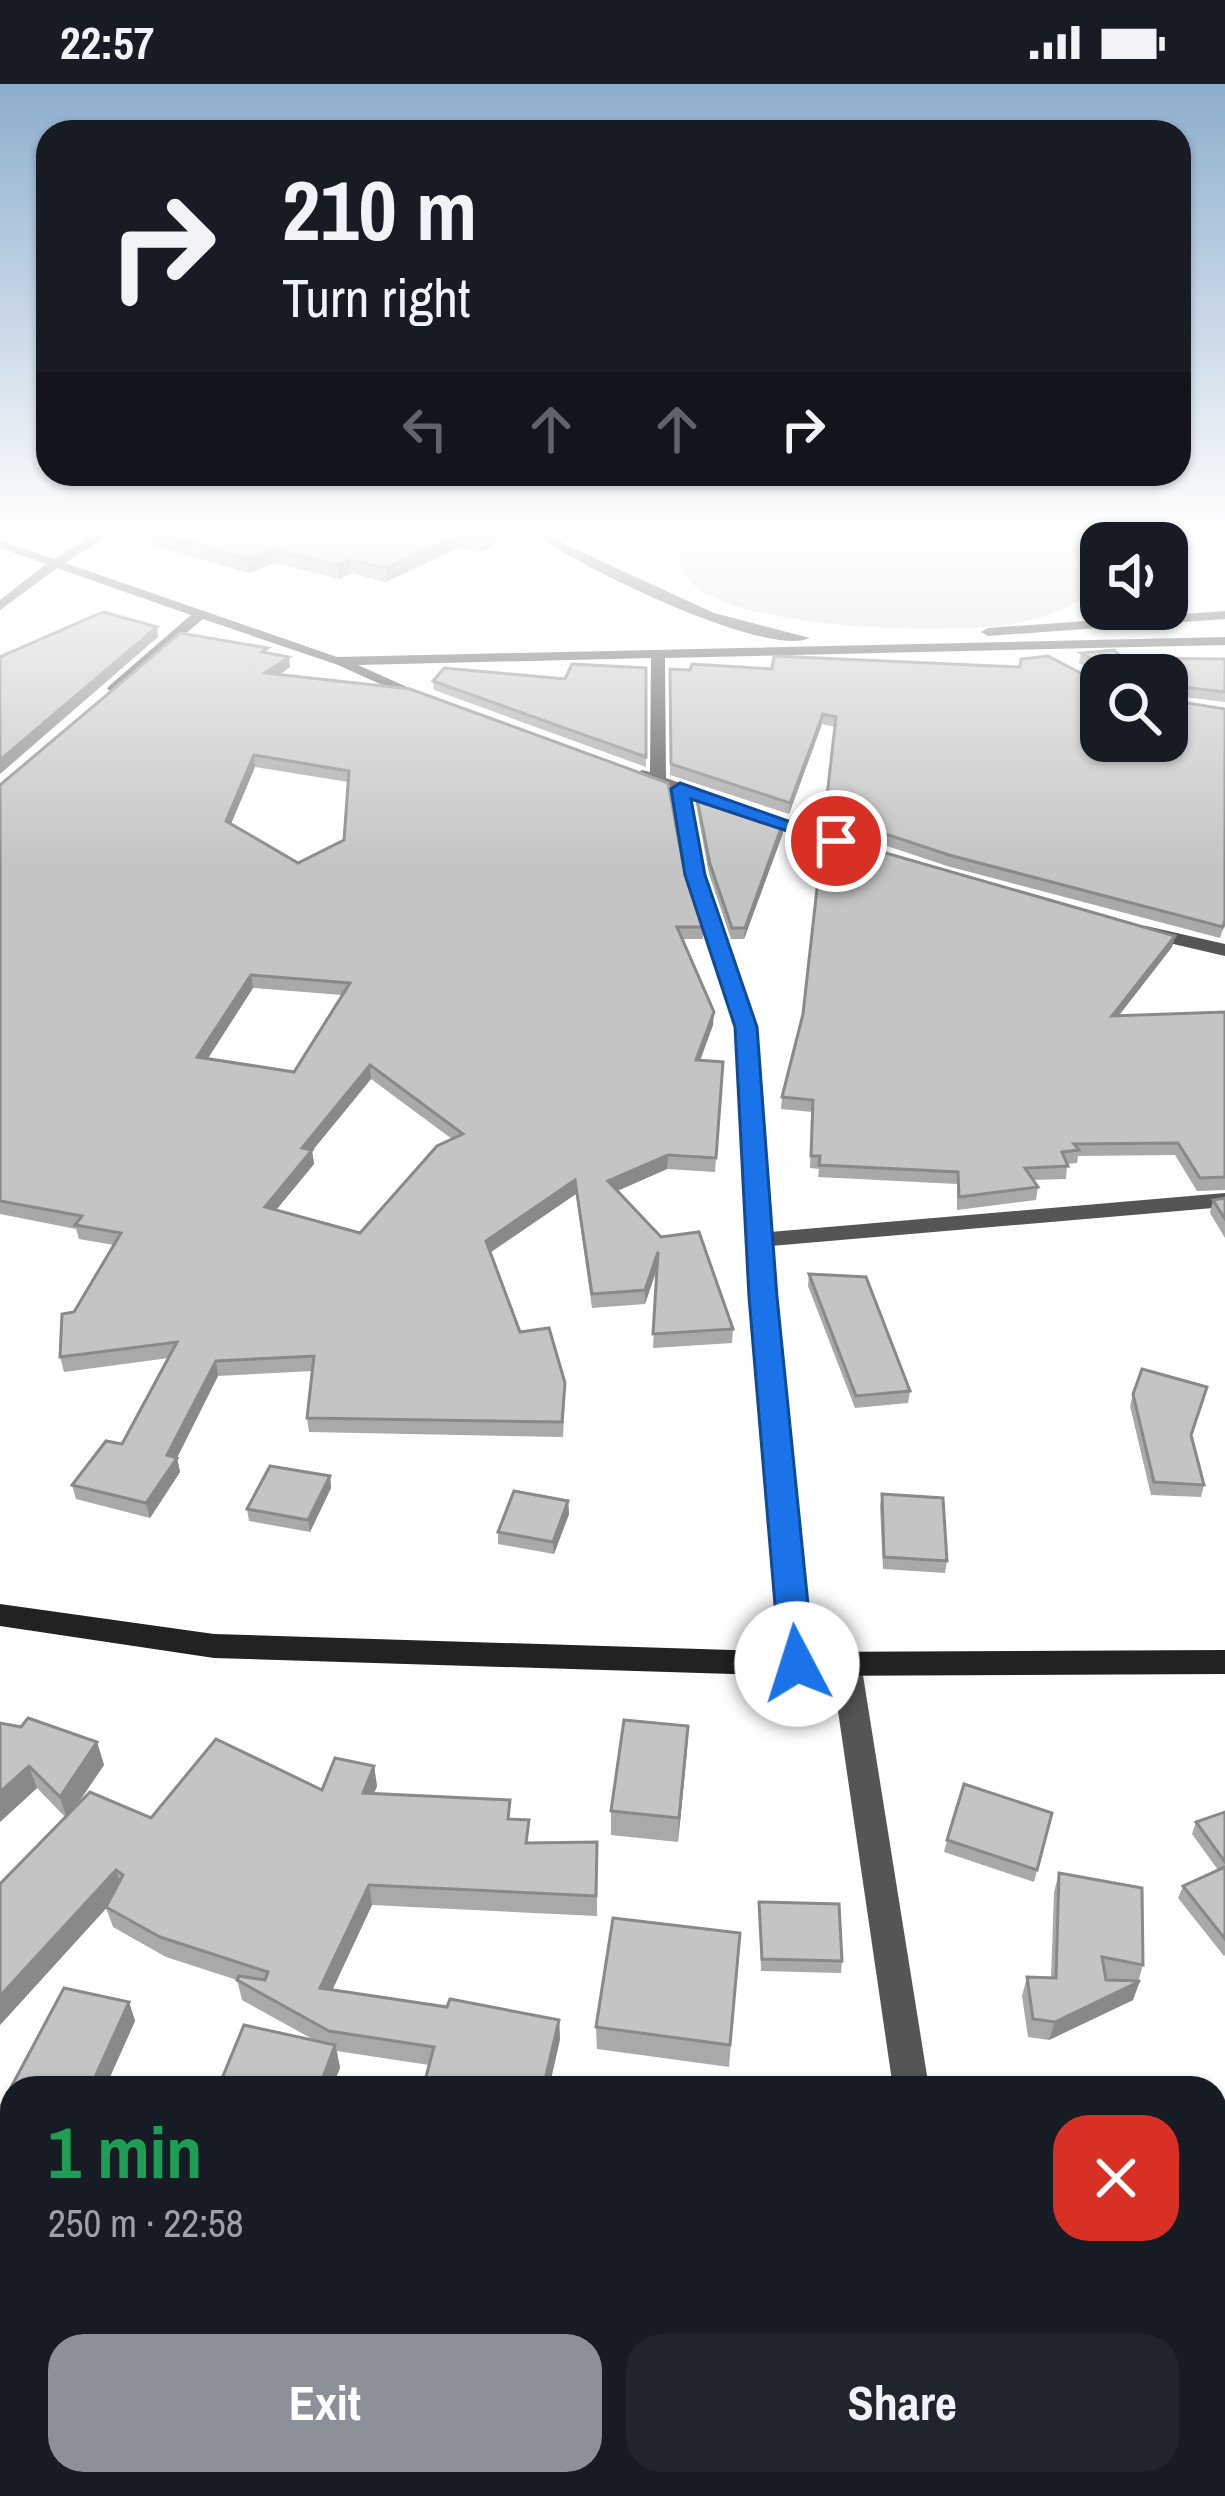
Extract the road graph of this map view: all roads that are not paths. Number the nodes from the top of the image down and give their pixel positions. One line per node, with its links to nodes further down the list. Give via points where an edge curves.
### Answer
1 (167, 643): 9 (street)
2 (279, 643): 8 (street)
3 (1025, 643): 5 (street)
4 (1141, 643): 5 (street)
5 (1029, 646): 6 (street); 7 (street)
6 (658, 656): 8 (street); 12 (street)
7 (1048, 658)
8 (336, 661): 10 (street)
9 (108, 694)
10 (445, 709)
11 (615, 766): 12 (street)
12 (669, 785): 13 (street); 17 (street, via 746,1027)
13 (863, 849)
14 (1122, 926): 15 (street)
15 (1225, 950)
16 (1225, 1200): 17 (street)
17 (761, 1240): 21 (street)
18 (0, 1615): 21 (street, via 214,1646)
19 (1225, 1662): 20 (street)
20 (846, 1663): 21 (street); 22 (street)
21 (797, 1664)
22 (909, 2076)

